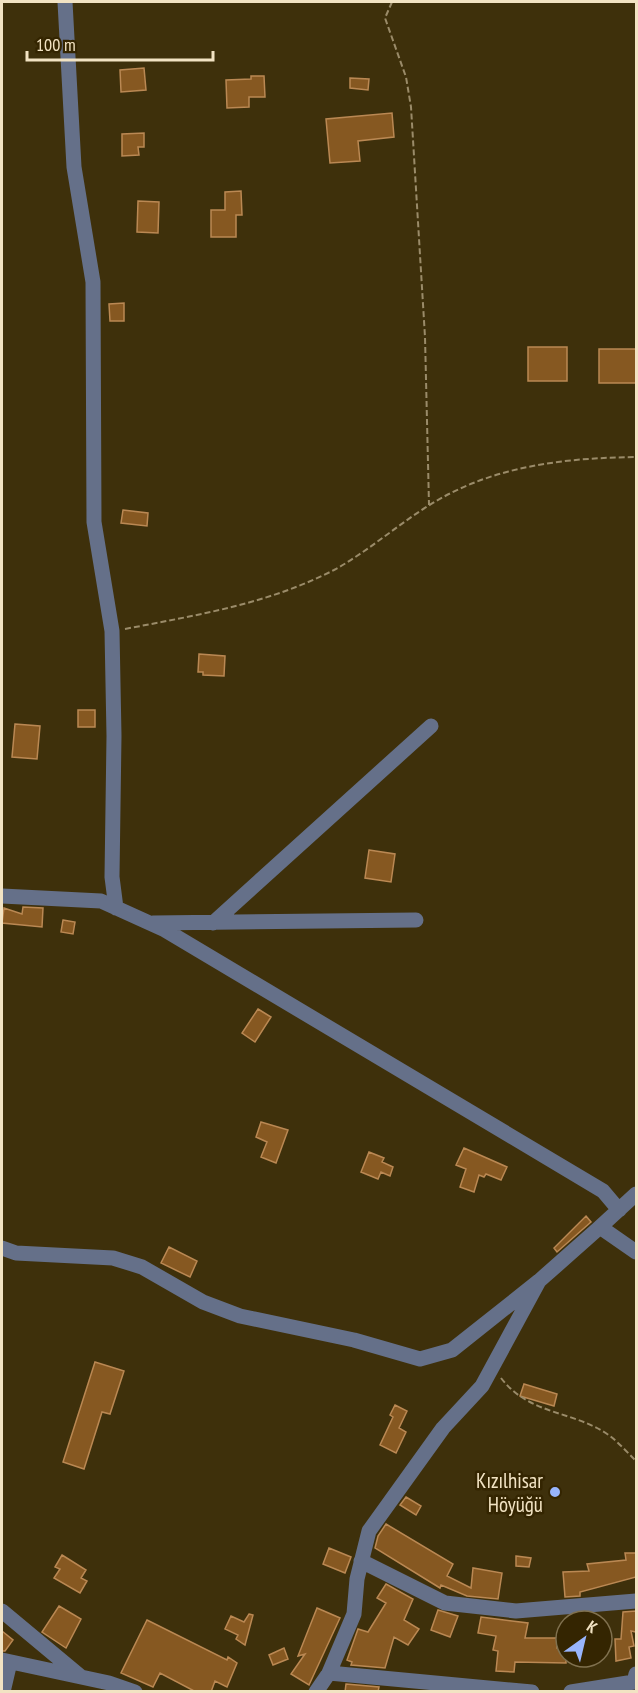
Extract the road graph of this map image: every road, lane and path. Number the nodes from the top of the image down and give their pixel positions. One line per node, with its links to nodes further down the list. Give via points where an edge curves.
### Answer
1 (65, 2): 5 (street, via 74,167 93,282 94,522)
2 (392, 2): 4 (path, via 386,18 406,77 411,106 425,337)
3 (636, 458): 4 (path, via 575,458 514,469 466,485)
4 (429, 505): 5 (path, via 334,569 266,600)
5 (112, 631): 8 (street, via 112,877)
6 (431, 726): 10 (street)
7 (2, 896): 8 (street, via 101,901)
8 (116, 908): 11 (street)
9 (416, 920): 10 (street)
10 (213, 922): 11 (street)
11 (150, 923): 13 (street, via 603,1191)
12 (636, 1194): 13 (street)
13 (619, 1210): 14 (street)
14 (600, 1227): 16 (street); 17 (street)
15 (2, 1248): 17 (street, via 46,1256 112,1258 142,1267 203,1302 240,1316 354,1340 420,1359 452,1350)
16 (636, 1252)
17 (539, 1281): 18 (street)
18 (492, 1367): 19 (path, via 507,1387 531,1405 609,1435); 20 (street, via 482,1386 443,1428 369,1531)
19 (636, 1461)
20 (361, 1561): 21 (street, via 445,1603 516,1611); 24 (street, via 354,1614)
21 (636, 1601)
22 (2, 1611): 26 (street)
23 (6, 1661): 26 (street); 30 (street)
24 (329, 1673): 27 (street); 31 (street)
25 (636, 1674): 28 (street, via 634,1682)
26 (81, 1677): 29 (street)
27 (429, 1688): 32 (street)
28 (588, 1690): 33 (street)
29 (135, 1691)
30 (3, 1692)
31 (316, 1692)
32 (532, 1692)
33 (570, 1692)

